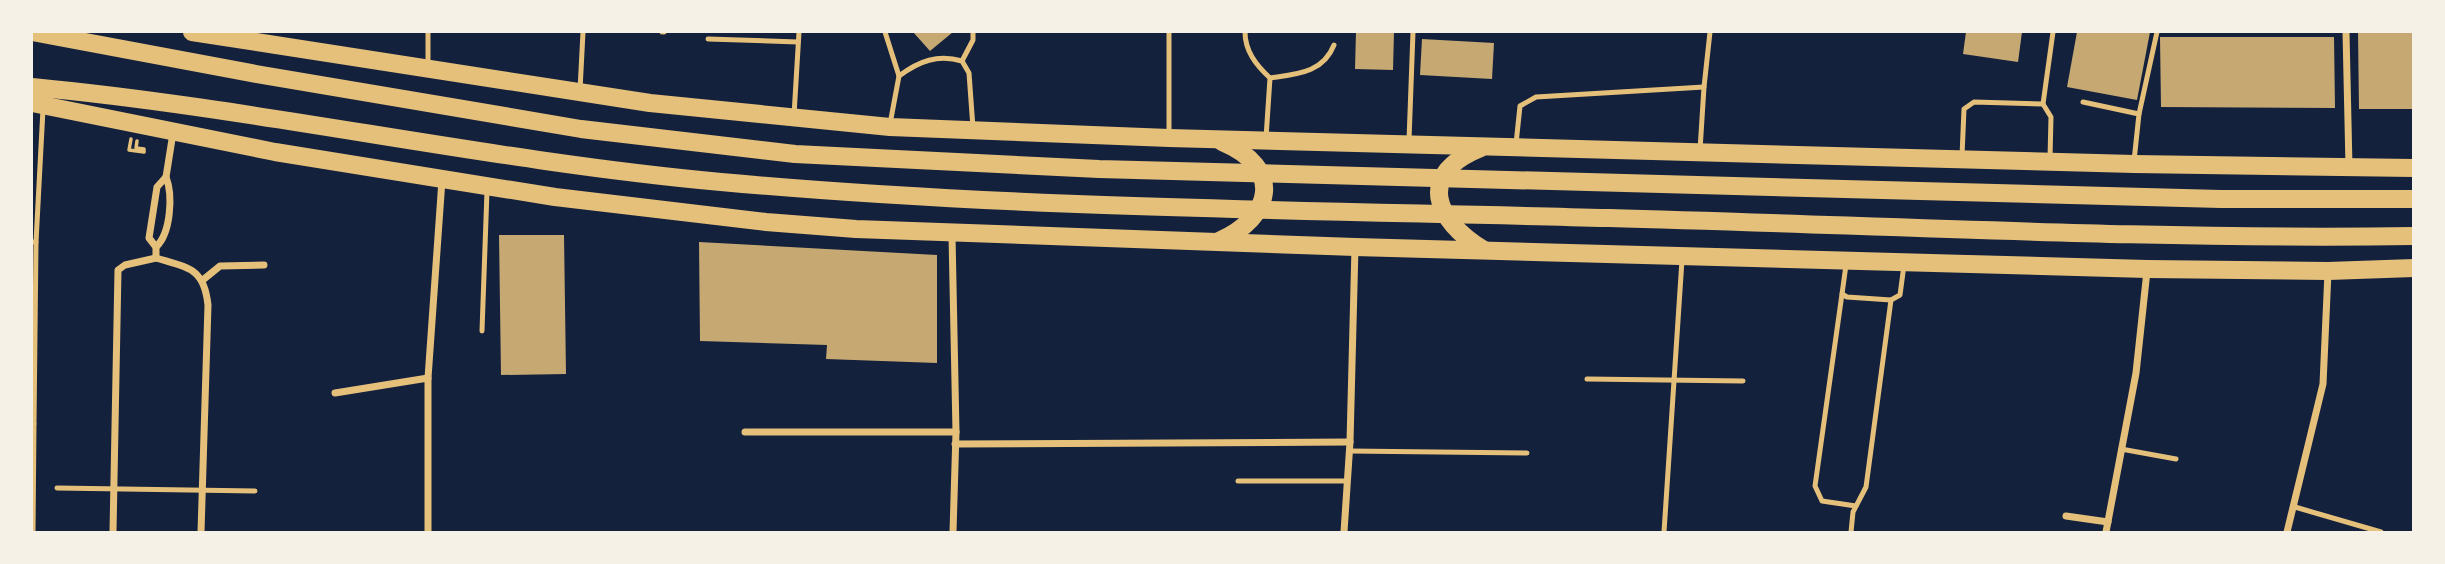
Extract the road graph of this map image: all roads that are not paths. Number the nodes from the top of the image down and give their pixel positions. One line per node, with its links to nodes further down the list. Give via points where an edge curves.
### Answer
1 (32, 32): 49 (main road, via 581,129 795,153 1087,168 2221,199)
2 (192, 32): 15 (main road)
3 (428, 32): 20 (lane)
4 (583, 32): 25 (lane)
5 (799, 32): 17 (lane)
6 (884, 32): 21 (lane)
7 (973, 32): 19 (lane)
8 (1169, 32): 34 (lane)
9 (1245, 32): 22 (lane, via 1251,55)
10 (1413, 32): 37 (lane)
11 (1710, 32): 24 (lane)
12 (2053, 32): 28 (lane)
13 (2157, 32): 29 (lane)
14 (2346, 32): 44 (street)
15 (267, 37): 20 (main road)
16 (708, 39): 17 (lane)
17 (798, 42): 30 (lane)
18 (1334, 45): 22 (lane, via 1329,58 1310,72)
19 (962, 61): 21 (lane, via 945,56 919,62); 32 (lane, via 969,73)
20 (428, 69): 25 (main road)
21 (899, 76): 31 (lane)
22 (1270, 78): 36 (lane)
23 (32, 87): 51 (main road, via 174,102 575,165 791,187 1101,205 2216,235)
24 (1704, 87): 39 (lane, via 1536,97 1520,106); 40 (lane)
25 (580, 93): 30 (main road)
26 (2083, 102): 29 (lane)
27 (37, 104): 33 (main road); 52 (lane)
28 (2043, 104): 41 (lane, via 1973,102 1964,109); 42 (lane, via 2052,117)
29 (2139, 114): 43 (lane)
30 (794, 118): 31 (main road)
31 (890, 127): 32 (main road)
32 (973, 131): 34 (main road)
33 (173, 133): 46 (street); 47 (main road)
34 (1169, 138): 35 (main road)
35 (1215, 140): 36 (main road); 53 (main road, via 1248,159 1262,178 1264,190 1250,223)
36 (1266, 141): 37 (main road)
37 (1409, 145): 38 (main road)
38 (1485, 146): 39 (main road); 56 (main road, via 1450,167 1439,194 1452,227)
39 (1516, 147): 40 (main road)
40 (1700, 152): 41 (main road)
41 (1962, 159): 42 (main road)
42 (2050, 161): 43 (main road)
43 (2134, 164): 44 (main road)
44 (2349, 168): 45 (main road)
45 (2413, 168)
46 (166, 177): 54 (street, via 171,190 163,240); 54 (street, via 158,187 149,238)
47 (443, 179): 48 (main road); 69 (street)
48 (488, 187): 50 (main road, via 766,222); 68 (lane)
49 (2413, 199)
50 (952, 235): 53 (main road); 76 (street)
51 (2413, 236)
52 (34, 242): 74 (lane)
53 (1216, 243): 55 (main road)
54 (156, 247): 58 (street)
55 (1355, 247): 56 (main road); 78 (street)
56 (1484, 250): 57 (main road)
57 (1682, 256): 59 (main road); 70 (lane)
58 (156, 258): 65 (street); 85 (street, via 118,270)
59 (1846, 261): 60 (main road); 66 (lane)
60 (1905, 262): 63 (main road); 67 (lane, via 1900,296)
61 (264, 265): 65 (street, via 220,266)
62 (2413, 268): 64 (main road)
63 (2147, 269): 64 (main road); 79 (street, via 2136,373)
64 (2329, 271): 89 (street, via 2323,384)
65 (204, 279): 87 (street, via 208,305)
66 (1842, 293): 67 (lane); 88 (lane, via 1815,486 1822,502)
67 (1892, 300): 88 (lane, via 1866,487)
68 (482, 331)
69 (428, 378): 73 (street); 95 (street)
70 (1674, 378): 71 (lane); 72 (lane); 98 (lane)
71 (1587, 379)
72 (1743, 381)
73 (335, 393)
74 (33, 424): 92 (lane)
75 (745, 432): 76 (street)
76 (956, 432): 77 (street)
77 (955, 444): 78 (street); 96 (street)
78 (1349, 447): 80 (lane); 83 (street)
79 (2121, 449): 81 (lane); 91 (street)
80 (1527, 453)
81 (2176, 459)
82 (1238, 481): 83 (lane)
83 (1347, 481): 97 (street)
84 (57, 488): 85 (lane)
85 (114, 491): 87 (lane); 93 (street)
86 (255, 491): 87 (lane)
87 (202, 492): 94 (street)
88 (1856, 506): 99 (lane)
89 (2295, 507): 101 (street); 102 (lane)
90 (2066, 516): 91 (street)
91 (2108, 522): 100 (street)
92 (33, 533)
93 (113, 533)
94 (201, 533)
95 (428, 533)
96 (953, 533)
97 (1343, 533)
98 (1664, 533)
99 (1851, 533)
100 (2105, 533)
101 (2287, 533)
102 (2381, 533)

